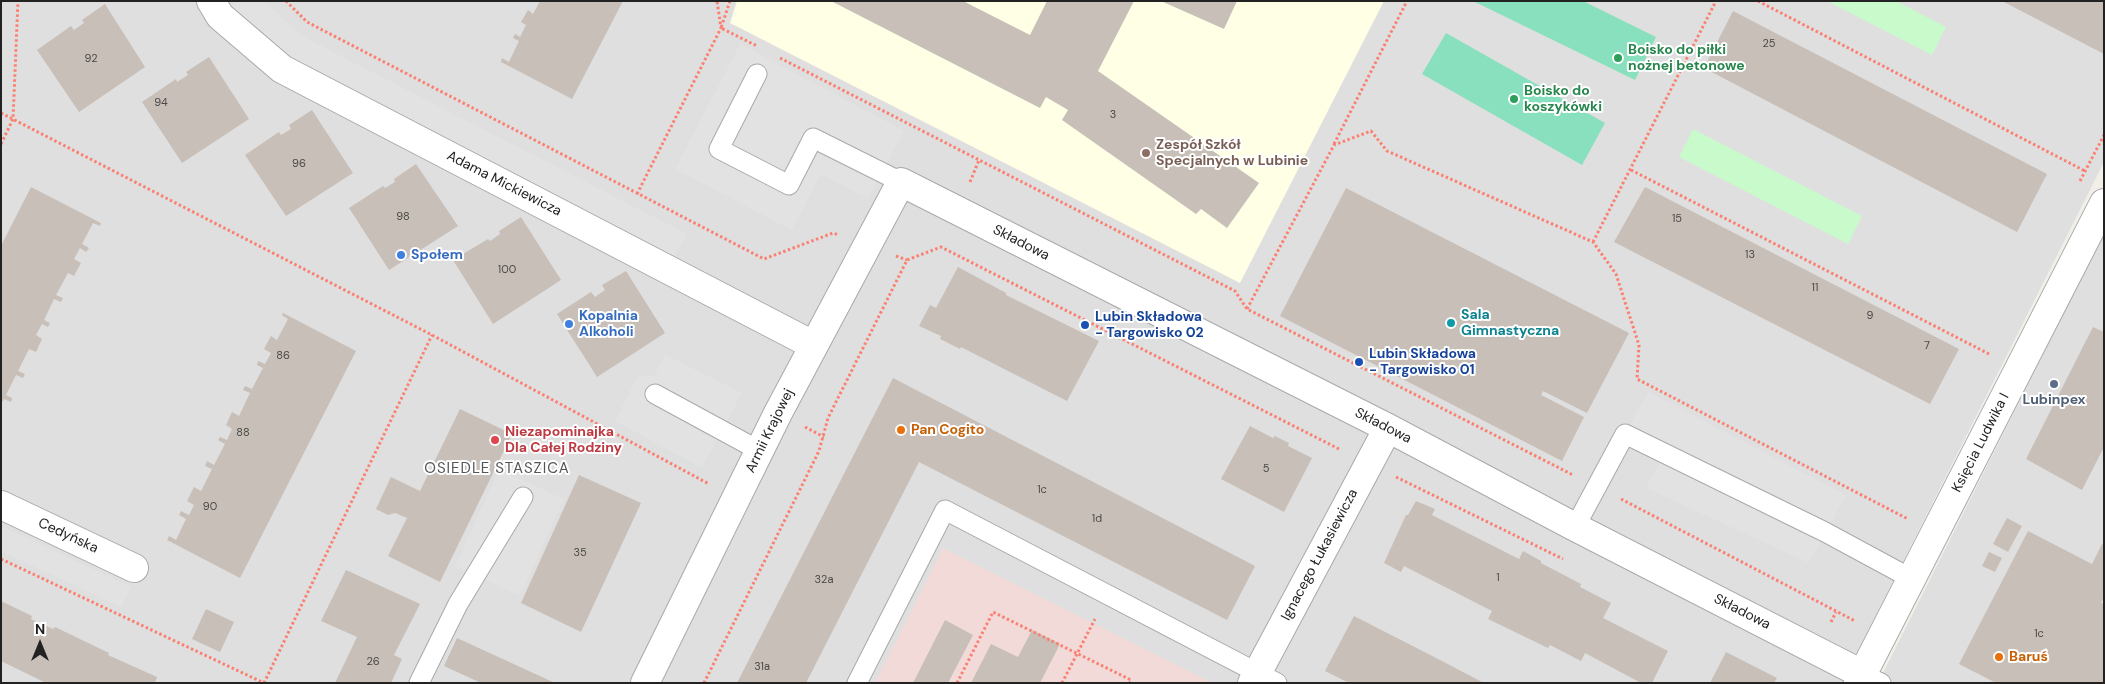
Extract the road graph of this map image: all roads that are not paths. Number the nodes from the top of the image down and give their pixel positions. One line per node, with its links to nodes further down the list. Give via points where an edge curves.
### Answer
1 (210, 1): 5 (street, Adama Mickiewicza, via 220,16 282,69)
2 (757, 74): 3 (lane, via 719,149 789,185 813,138)
3 (901, 182): 5 (street, Armii Krajowej); 7 (street, Składowa)
4 (2104, 203): 13 (street, Księcia Ludwika I)
5 (813, 345): 8 (street, Armii Krajowej)
6 (655, 394): 8 (lane)
7 (1388, 428): 11 (street, Składowa); 14 (street, Ignacego Łukasiewicza)
8 (760, 451): 17 (street, Armii Krajowej)
9 (522, 497): 16 (lane, via 458,604)
10 (1, 505): 12 (street, Cedyńska)
11 (1575, 527): 13 (lane, via 1625,434 1825,532); 15 (street, Składowa)
12 (134, 568)
13 (1912, 579): 15 (street, Księcia Ludwika I, via 1882,635)
14 (1262, 679): 18 (lane, via 945,510)
15 (1867, 680)
16 (419, 683)
17 (645, 683)
18 (857, 683)

